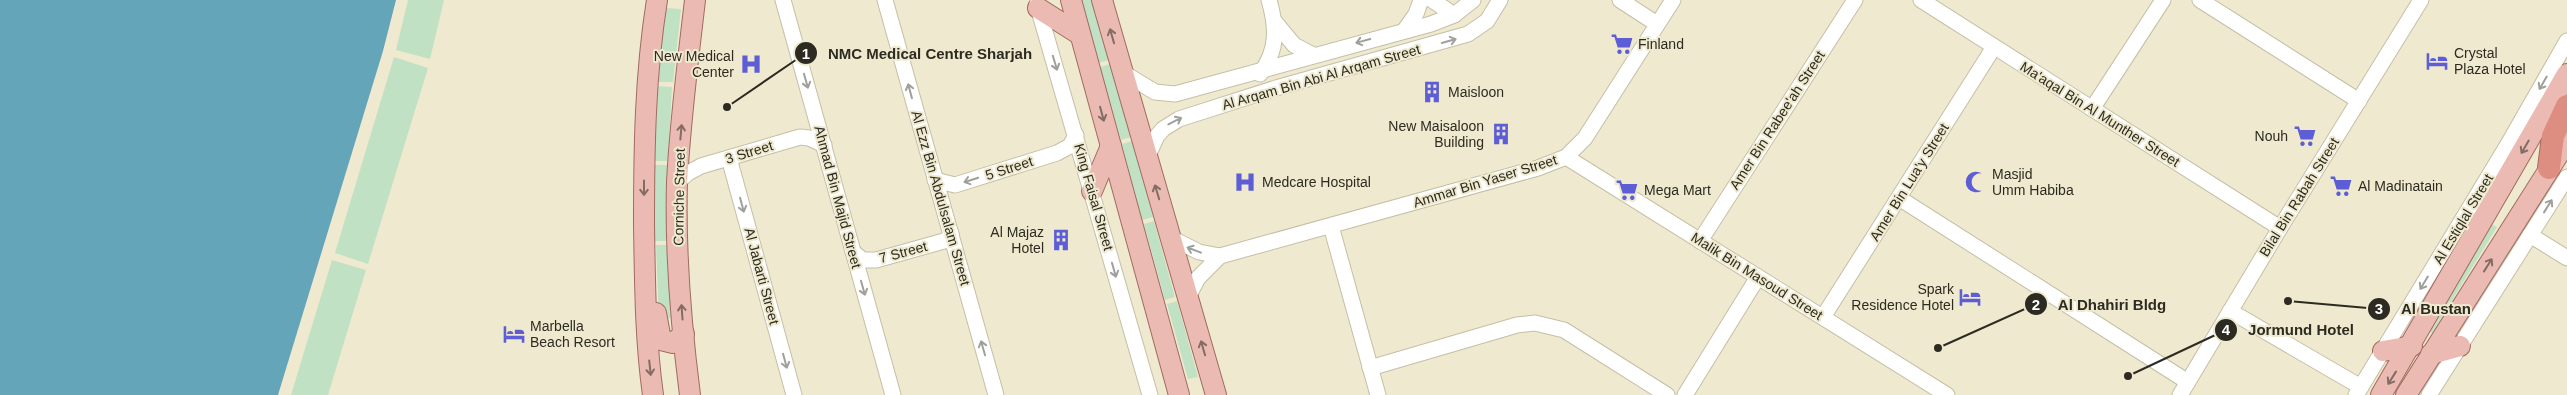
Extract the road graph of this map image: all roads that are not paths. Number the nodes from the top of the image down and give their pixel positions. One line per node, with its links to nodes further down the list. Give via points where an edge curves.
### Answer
1 (656, 0): 58 (main road, one-way to 58, via 645,119)
2 (695, 0): 46 (main road, Corniche Street, one-way to 2)
3 (783, 0): 39 (street, Ahmad Bin Majid Street, one-way to 39)
4 (885, 0): 45 (street, Al Ezz Bin Abdulsalam Street, one-way to 4)
5 (1071, 0): 24 (main road)
6 (1102, 0): 30 (main road, one-way to 6)
7 (1269, 0): 21 (street)
8 (1421, 0): 23 (street)
9 (1432, 0): 20 (street)
10 (1473, 0): 20 (street, Al Arqam Bin Abi Al Arqam Street)
11 (1500, 0): 32 (street, Al Arqam Bin Abi Al Arqam Street, one-way to 11, via 1468,34 1487,21)
12 (1620, 0): 22 (street)
13 (1673, 0): 22 (street, Ammar Bin Yaser Street)
14 (1855, 0): 54 (street, Amer Bin Rabee'ah Street)
15 (1920, 0): 27 (street, Ma'aqal Bin Al Munther Street)
16 (2163, 0): 36 (street)
17 (2200, 0): 33 (street)
18 (2421, 0): 33 (street, Bilal Bin Rabah Street)
19 (1037, 4): 24 (main road); 37 (street, King Faisal Street, one-way to 37)
20 (1454, 15): 23 (street, Al Arqam Bin Abi Al Arqam Street)
21 (1275, 22): 28 (street, via 1294,45); 29 (street, via 1273,50)
22 (1658, 24): 41 (street, Ammar Bin Yaser Street, via 1591,130)
23 (1404, 31): 25 (street, Al Arqam Bin Abi Al Arqam Street)
24 (1079, 34): 40 (main road, one-way to 40)
25 (1388, 34): 28 (street, Al Arqam Bin Abi Al Arqam Street, one-way to 28); 32 (street, via 1392,40 1390,46 1331,63)
26 (2567, 41): 66 (street, Al Estiqlal Street, one-way to 66)
27 (1994, 47): 36 (street, Ma'aqal Bin Al Munther Street); 48 (street, Amer Bin Lua'y Street)
28 (1313, 55): 29 (street, Al Arqam Bin Abi Al Arqam Street)
29 (1264, 69): 30 (street, Al Arqam Bin Abi Al Arqam Street, via 1175,94 1155,92); 35 (street, via 1246,84 1194,99 1192,104 1195,108)
30 (1122, 72): 43 (main road)
31 (2567, 74): 64 (main road, Al Estiqlal Street, one-way to 64)
32 (1319, 76): 35 (street, Al Arqam Bin Abi Al Arqam Street)
33 (2359, 101): 50 (street, Bilal Bin Rabah Street)
34 (2567, 106): 44 (highway, via 2553,136)
35 (1206, 109): 43 (street, Al Arqam Bin Abi Al Arqam Street, one-way to 35, via 1163,129)
36 (2092, 109): 50 (street, Ma'aqal Bin Al Munther Street)
37 (1076, 135): 45 (street, 5 Street, one-way to 45, via 1070,146 1048,156 955,185); 47 (street, King Faisal Street)
38 (2567, 141): 44 (main road)
39 (824, 145): 42 (street, 3 Street, via 800,137); 55 (street, Ahmad Bin Majid Street)
40 (1111, 146): 47 (main road); 77 (main road)
41 (1566, 157): 49 (street, Ammar Bin Yaser Street, via 1538,168); 54 (street, Malik Bin Masoud Street)
42 (729, 158): 46 (street, 3 Street, via 695,169); 73 (street, Al Jabarti Street, one-way to 73)
43 (1147, 158): 53 (main road, one-way to 43)
44 (2558, 172): 52 (street, one-way to 44); 67 (main road, one-way to 44)
45 (935, 180): 51 (street, Al Ezz Bin Abdulsalam Street)
46 (677, 182): 63 (main road, Corniche Street, one-way to 46)
47 (1092, 192): 76 (street, King Faisal Street, one-way to 76)
48 (1899, 198): 62 (street, Amer Bin Lua'y Street); 69 (street)
49 (1331, 226): 56 (street, Ammar Bin Yaser Street); 68 (street)
50 (2280, 228): 61 (street, Bilal Bin Rabah Street)
51 (951, 233): 55 (street, 7 Street, via 944,241 876,260 863,260); 75 (street, Al Ezz Bin Abdulsalam Street, one-way to 51)
52 (2530, 235): 57 (street); 65 (street)
53 (1171, 238): 56 (street, Ammar Bin Yaser Street, one-way to 53, via 1199,252); 60 (main road)
54 (1700, 241): 59 (street, Malik Bin Masoud Street)
55 (853, 252): 74 (street, Ahmad Bin Majid Street, one-way to 74)
56 (1220, 256): 60 (street, Ammar Bin Yaser Street, via 1198,278)
57 (2567, 258)
58 (644, 272): 63 (main road, via 653,284 661,340 673,344); 71 (main road, one-way to 71)
59 (1758, 277): 62 (street, Malik Bin Masoud Street); 81 (street)
60 (1188, 297): 78 (main road, one-way to 60)
61 (2230, 310): 69 (street, Bilal Bin Rabah Street); 70 (street)
62 (1823, 317): 82 (street, Malik Bin Masoud Street)
63 (684, 334): 72 (main road, Corniche Street)
64 (2412, 346): 66 (main road); 84 (main road, Al Estiqlal Street, one-way to 84)
65 (2460, 346): 67 (main road); 86 (street)
66 (2383, 351): 70 (street, Al Estiqlal Street)
67 (2431, 354): 85 (main road)
68 (1370, 368): 79 (street); 80 (street, via 1517,325 1535,323 1570,333)
69 (2188, 382): 83 (street, Bilal Bin Rabah Street)
70 (2358, 391)
71 (653, 395)
72 (690, 395)
73 (794, 395)
74 (893, 395)
75 (996, 395)
76 (1150, 395)
77 (1179, 395)
78 (1216, 395)
79 (1378, 395)
80 (1668, 395)
81 (1685, 395)
82 (1947, 395)
83 (2180, 395)
84 (2381, 395)
85 (2406, 395)
86 (2429, 395)

